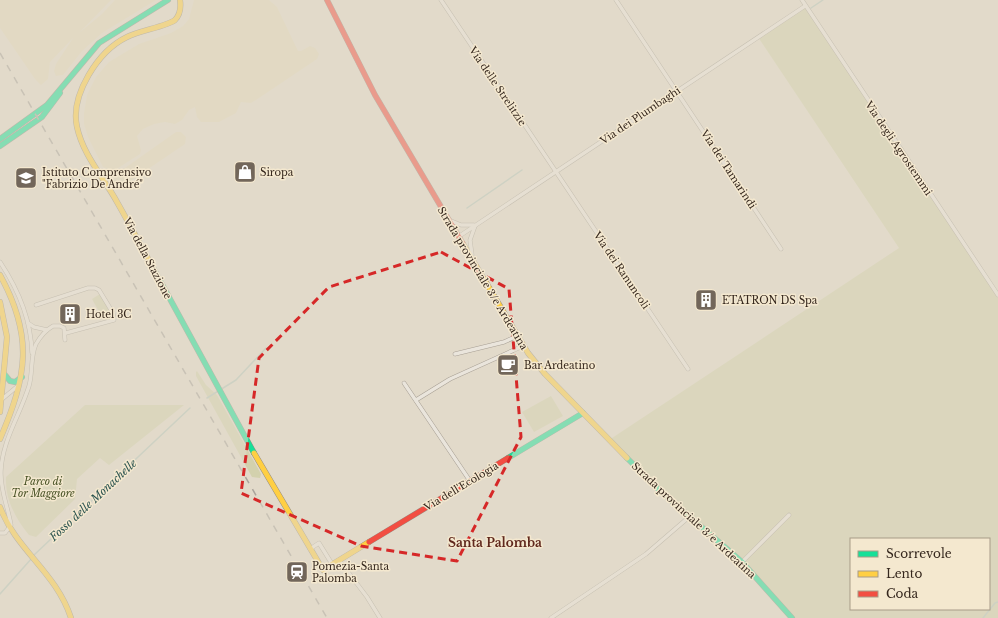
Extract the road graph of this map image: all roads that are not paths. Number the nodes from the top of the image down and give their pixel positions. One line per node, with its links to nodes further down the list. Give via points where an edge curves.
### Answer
1 (168, 0): 8 (street, via 97,45)
2 (180, 0): 51 (street, Via della Stazione, via 180,12 173,21 128,36 103,57 90,73 79,94 76,123 87,153 119,205 219,390)
3 (327, 0): 13 (street, Strada provinciale 3/e Ardeatina, via 375,95)
4 (441, 0): 12 (street, Via delle Strelitzie)
5 (616, 0): 9 (street, Via dei Tamarindi)
6 (802, 0): 7 (street, Via degli Agrostemmi)
7 (805, 6): 9 (street, Via dei Plumbaghi); 22 (street, Via degli Agrostemmi)
8 (64, 85): 10 (street, via 43,109); 11 (street, via 48,114)
9 (677, 90): 12 (street, Via dei Plumbaghi); 16 (street, Via dei Tamarindi)
10 (0, 139)
11 (0, 146)
12 (556, 172): 14 (street, Via dei Plumbaghi); 35 (street, Via dei Ranuncoli)
13 (448, 219): 14 (street, via 461,225); 15 (street, Strada provinciale 3/e Ardeatina)
14 (475, 226): 15 (street, Via dei Plumbaghi); 18 (street, via 470,240)
15 (458, 237): 18 (street, Strada provinciale 3/e Ardeatina)
16 (781, 249)
17 (0, 262): 20 (street)
18 (473, 262): 28 (street, Strada provinciale 3/e Ardeatina)
19 (0, 275): 21 (street)
20 (14, 285): 21 (street); 25 (street)
21 (8, 288): 31 (street, via 20,321)
22 (998, 295)
23 (0, 302): 36 (street, via 7,333)
24 (36, 305): 27 (street, via 88,288 99,290 113,313 114,320)
25 (27, 322): 26 (street, via 34,327); 30 (street)
26 (47, 330): 27 (street, via 59,325); 34 (street, via 36,345)
27 (66, 333): 29 (street)
28 (517, 336): 32 (street, Strada provinciale 3/e Ardeatina); 33 (street, via 504,342)
29 (65, 340)
30 (31, 343): 31 (street); 34 (street)
31 (23, 344): 37 (street)
32 (523, 346): 41 (street, via 454,377); 43 (street, Strada provinciale 3/e Ardeatina, via 545,374)
33 (455, 354)
34 (32, 356): 49 (street, via 29,387 6,442 2,465 2,487)
35 (688, 369)
36 (5, 375): 37 (street, via 12,382); 39 (street)
37 (22, 380): 40 (street); 44 (street)
38 (404, 383): 41 (street)
39 (2, 386): 40 (street)
40 (1, 400): 42 (street)
41 (416, 400): 45 (street)
42 (0, 412)
43 (583, 413): 45 (street, Via dell'Ecologia); 48 (street, Strada provinciale 3/e Ardeatina)
44 (0, 439)
45 (470, 481): 52 (street, Via dell'Ecologia)
46 (0, 507): 49 (street)
47 (789, 515): 53 (street)
48 (689, 517): 53 (street, Strada provinciale 3/e Ardeatina); 57 (street, via 646,554)
49 (9, 529): 50 (street, via 5,533); 55 (street, via 39,563 63,598)
50 (0, 533)
51 (310, 549): 54 (street, Via della Stazione, via 323,570); 54 (street, via 319,543)
52 (339, 560): 54 (street); 56 (street)
53 (742, 562): 58 (street, Strada provinciale 3/e Ardeatina)
54 (332, 564)
55 (70, 618)
56 (380, 618)
57 (551, 618)
58 (792, 618)

